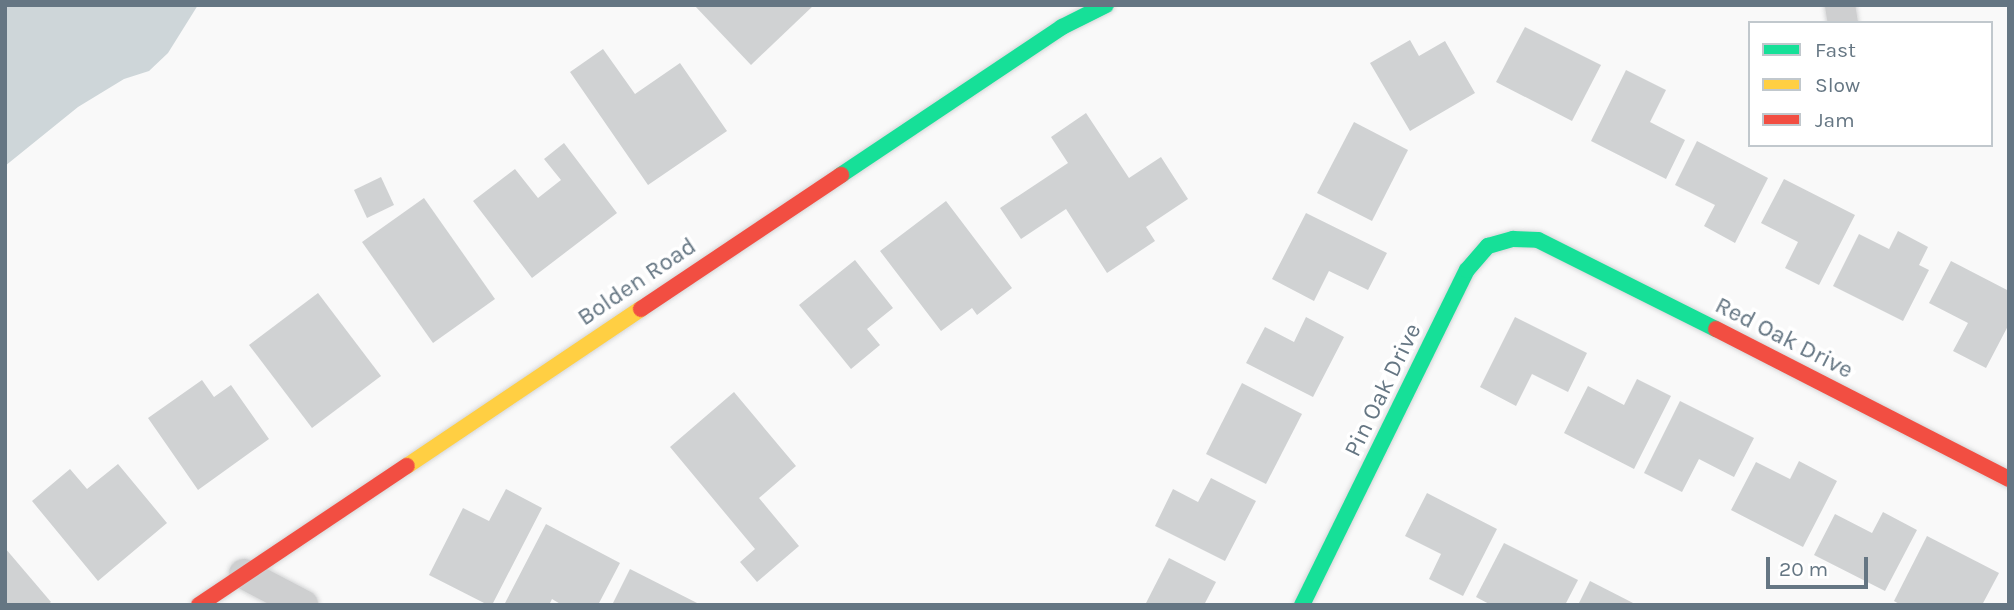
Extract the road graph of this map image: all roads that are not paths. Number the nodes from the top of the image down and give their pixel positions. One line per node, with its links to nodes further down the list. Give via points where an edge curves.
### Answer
1 (1106, 5): 2 (street, Bolden Road)
2 (1076, 12): 5 (street, Bolden Road)
3 (1538, 240): 4 (street, Red Oak Drive); 8 (street, Pin Oak Drive, via 1513,239 1488,246 1472,263)
4 (2009, 479)
5 (244, 574): 6 (street, Bolden Road); 7 (street)
6 (199, 605)
7 (303, 605)
8 (1302, 605)

